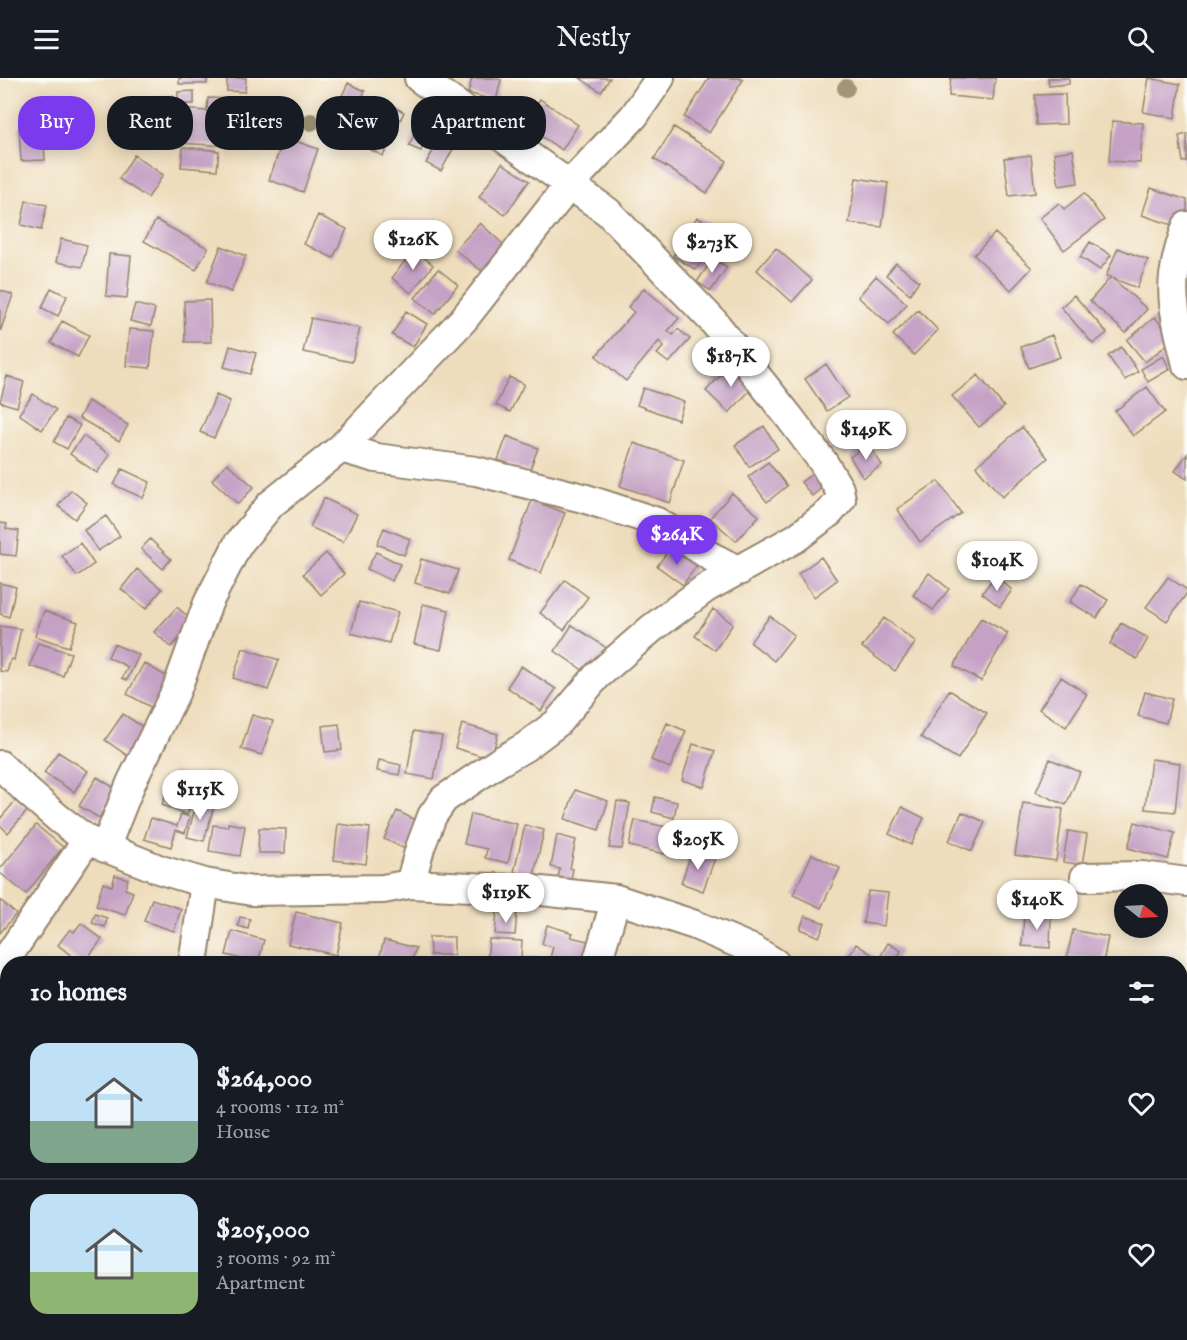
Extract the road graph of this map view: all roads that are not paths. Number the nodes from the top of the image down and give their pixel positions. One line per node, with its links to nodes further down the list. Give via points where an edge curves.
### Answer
1 (419, 78): 3 (street)
2 (660, 78): 3 (street, via 634,116)
3 (570, 184): 6 (street, via 463,320); 7 (street, via 608,212 712,321 790,418 839,489 841,499 830,512 796,538)
4 (1187, 226): 5 (street, via 1173,278 1174,305)
5 (1187, 365)
6 (341, 448): 7 (street, via 376,458 476,471 583,498 657,522); 9 (street, via 271,504 238,544 208,603 176,691)
7 (739, 571): 13 (street, via 706,588 651,629 597,676 557,723 444,800 432,816)
8 (0, 765): 9 (street, via 43,805)
9 (96, 844): 12 (street); 15 (street)
10 (1086, 877): 11 (street, via 1142,876)
11 (1187, 882)
12 (205, 883): 13 (street, via 252,891 383,889); 16 (street)
13 (410, 884): 14 (street)
14 (616, 899): 17 (street); 18 (street, via 695,925)
15 (8, 956)
16 (194, 956)
17 (599, 956)
18 (763, 956)

